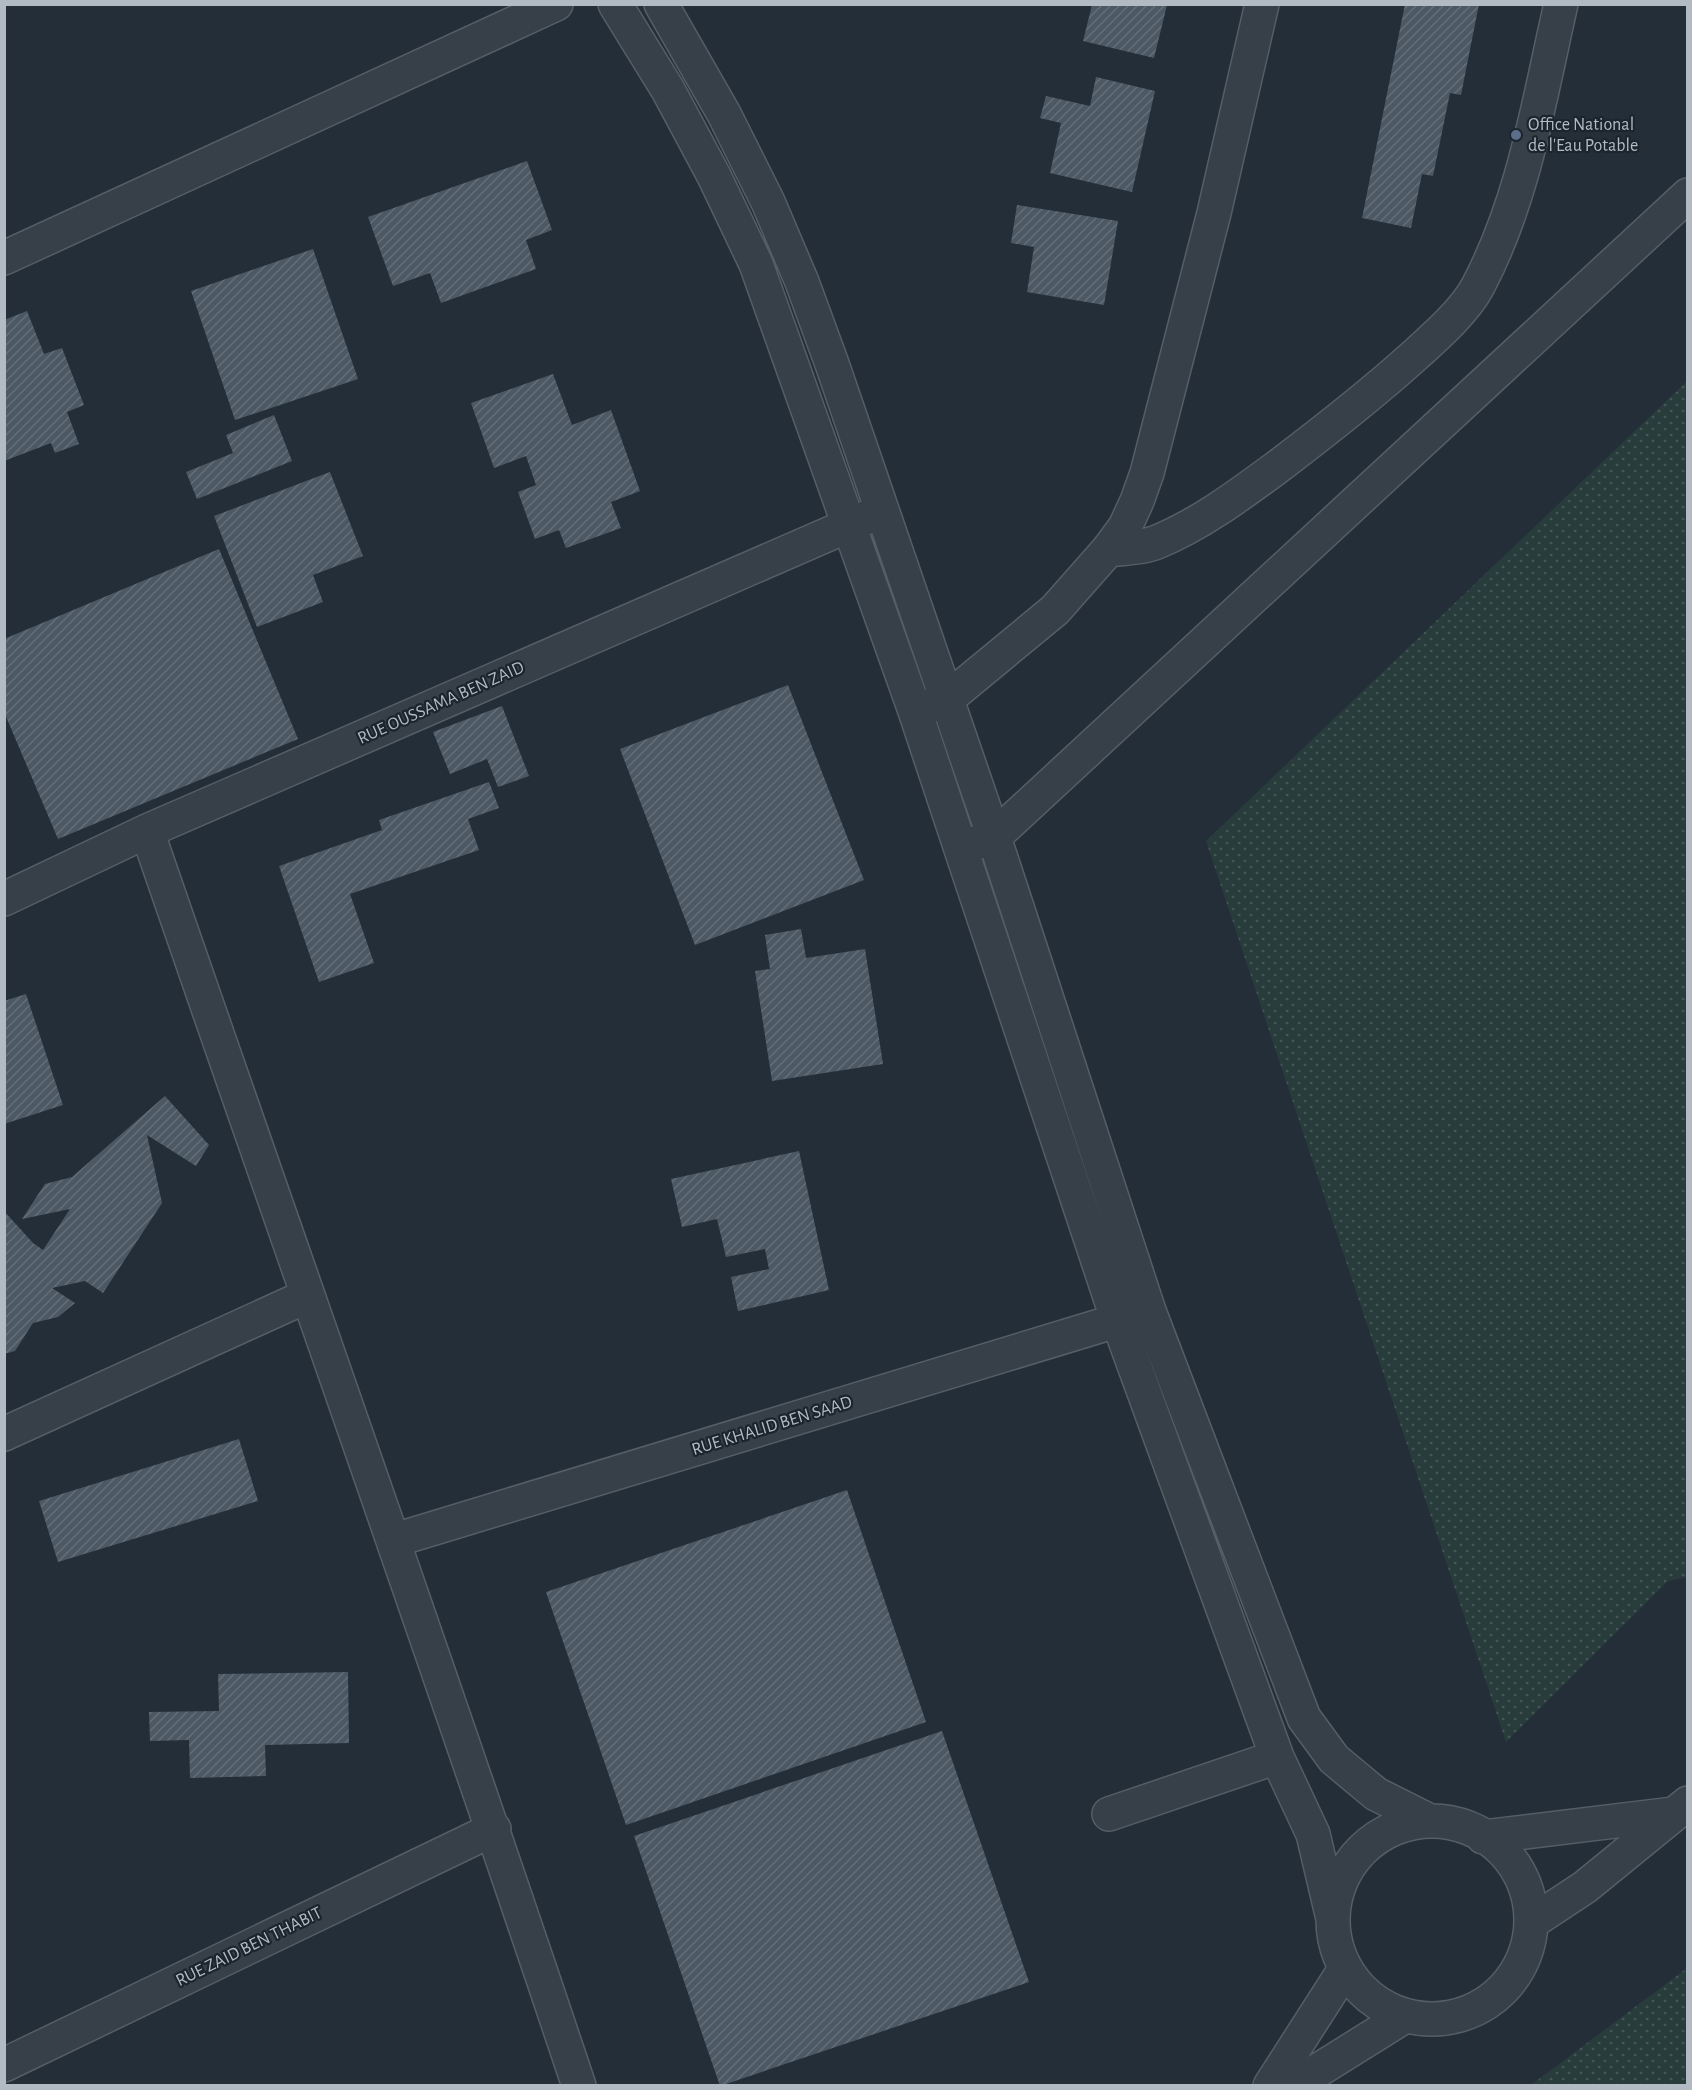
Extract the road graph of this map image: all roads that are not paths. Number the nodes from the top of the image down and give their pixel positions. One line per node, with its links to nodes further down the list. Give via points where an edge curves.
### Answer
1 (556, 4): 7 (street)
2 (615, 4): 9 (street, via 668,90 756,264)
3 (661, 4): 8 (street, via 724,114 768,202 832,364)
4 (1262, 4): 10 (street, via 1214,213 1147,473 1125,527)
5 (1561, 4): 10 (street, via 1523,171 1504,232 1477,289 1437,335 1395,374 1254,485 1155,543)
6 (1688, 195): 14 (street)
7 (4, 258)
8 (881, 512): 9 (street, RUE OUSSAMA BEN ZAID); 11 (street)
9 (848, 524): 12 (street); 13 (street, RUE OUSSAMA BEN ZAID)
10 (1108, 550): 11 (street, via 1054,610)
11 (946, 700): 12 (street); 14 (street)
12 (915, 711): 15 (street)
13 (147, 831): 16 (street, RUE OUSSAMA BEN ZAID); 17 (street)
14 (994, 837): 15 (street); 18 (street)
15 (961, 849): 19 (street)
16 (4, 899)
17 (307, 1296): 20 (street); 21 (street)
18 (1149, 1311): 19 (street, RUE KHALID BEN SAAD); 25 (street, via 1304,1718 1334,1759 1376,1794)
19 (1118, 1321): 21 (street, RUE KHALID BEN SAAD); 22 (street)
20 (4, 1434)
21 (395, 1540): 26 (street)
22 (1276, 1756): 24 (street); 28 (street, via 1313,1834)
23 (1680, 1808): 27 (street); 29 (street, via 1585,1887)
24 (1109, 1814)
25 (1430, 1821): 27 (street, via 1460,1825); 28 (street, via 1385,1833 1363,1849 1347,1869 1337,1893)
26 (494, 1829): 32 (street, RUE ZAID BEN THABIT); 33 (street)
27 (1483, 1837): 29 (street, via 1504,1852 1520,1872 1529,1896)
28 (1333, 1919): 30 (street, via 1335,1945)
29 (1532, 1922): 31 (street, via 1519,1972 1484,2005 1448,2018)
30 (1345, 1969): 31 (street, via 1361,1990 1381,2006); 34 (street)
31 (1405, 2016): 35 (street)
32 (4, 2065)
33 (579, 2085)
34 (1270, 2085)
35 (1293, 2085)

